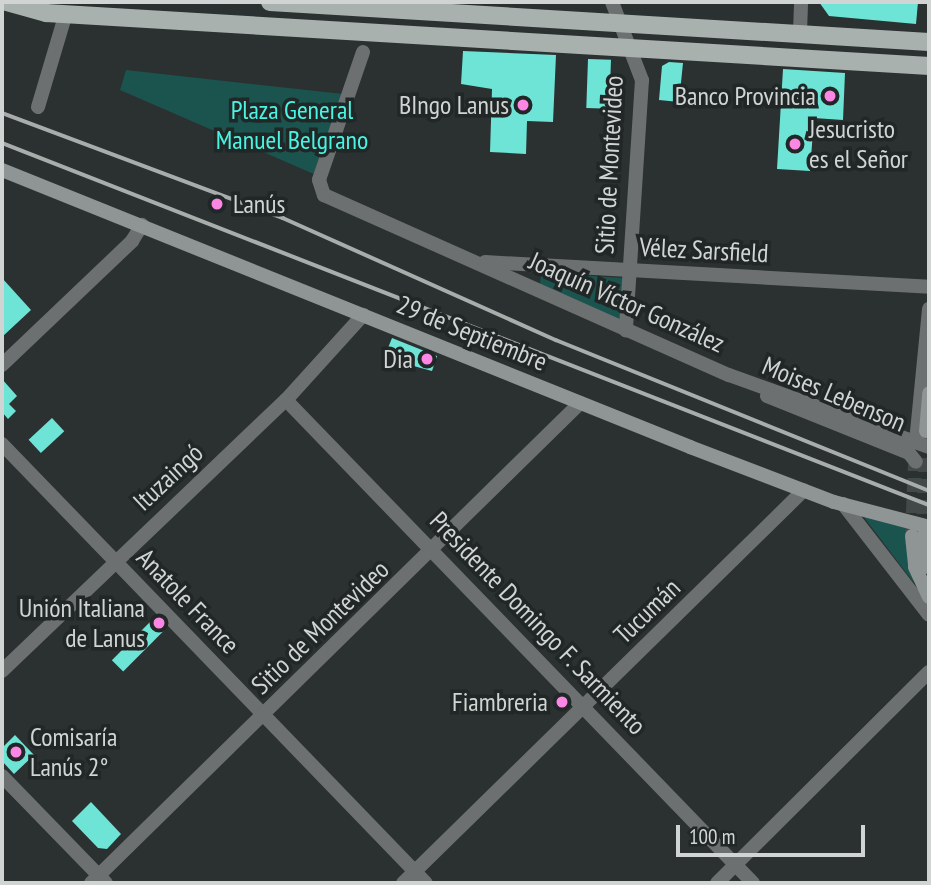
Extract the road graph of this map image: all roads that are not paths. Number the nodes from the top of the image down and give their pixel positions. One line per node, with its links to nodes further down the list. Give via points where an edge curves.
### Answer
1 (7, 2): 6 (main road)
2 (270, 2): 5 (main road)
3 (612, 2): 7 (street, Sitio de Montevideo)
4 (801, 2): 9 (street)
5 (370, 4): 7 (main road); 8 (street)
6 (67, 8): 8 (main road); 14 (street)
7 (618, 22): 9 (main road); 11 (street, Sitio de Montevideo)
8 (368, 31): 11 (main road)
9 (800, 33): 10 (main road)
10 (929, 42)
11 (630, 46): 13 (main road); 18 (street, Sitio de Montevideo, via 642,88)
12 (363, 52): 17 (street, Joaquín Víctor González, via 318,180 324,195)
13 (929, 66)
14 (38, 107)
15 (2, 170): 16 (street, 29 de Septiembre)
16 (142, 225): 21 (street, 29 de Septiembre); 23 (street, via 132,241)
17 (476, 261): 18 (street, Vélez Sarsfield); 22 (street, Joaquín Víctor González)
18 (629, 270): 19 (street, Vélez Sarsfield); 22 (street, Sitio de Montevideo)
19 (929, 287)
20 (929, 309): 28 (street)
21 (363, 315): 26 (street, Ituzaingó); 27 (street, 29 de Septiembre)
22 (626, 330): 24 (street, Joaquín Víctor González)
23 (2, 365)
24 (729, 375): 28 (street, Joaquín Víctor González); 30 (street, Moises Lebenson, via 909,453)
25 (929, 393): 28 (street, Moises Lebenson)
26 (286, 400): 34 (street, Presidente Domingo F. Sarmiento); 35 (street, Ituzaingó)
27 (580, 403): 31 (street, 29 de Septiembre); 34 (street, Sitio de Montevideo)
28 (924, 440)
29 (2, 444): 35 (street, Anatole France)
30 (916, 462)
31 (804, 490): 32 (street, 29 de Septiembre); 41 (street, Tucumán)
32 (844, 505): 33 (street, 29 de Septiembre); 38 (street)
33 (921, 533): 36 (street); 37 (street, via 915,567)
34 (435, 551): 41 (street, Presidente Domingo F. Sarmiento); 42 (street, Sitio de Montevideo)
35 (115, 561): 39 (street, Ituzaingó); 42 (street, Anatole France)
36 (929, 582)
37 (929, 597)
38 (929, 615)
39 (2, 671)
40 (927, 678): 44 (street)
41 (585, 706): 44 (street, Presidente Domingo F. Sarmiento); 45 (street, Tucumán)
42 (264, 716): 45 (street, Anatole France); 46 (street, Sitio de Montevideo)
43 (2, 776): 46 (street)
44 (736, 865): 49 (street); 50 (street, Presidente Domingo F. Sarmiento)
45 (415, 872): 47 (street, Tucumán); 48 (street, Anatole France)
46 (98, 881)
47 (403, 883)
48 (426, 883)
49 (717, 883)
50 (753, 883)

